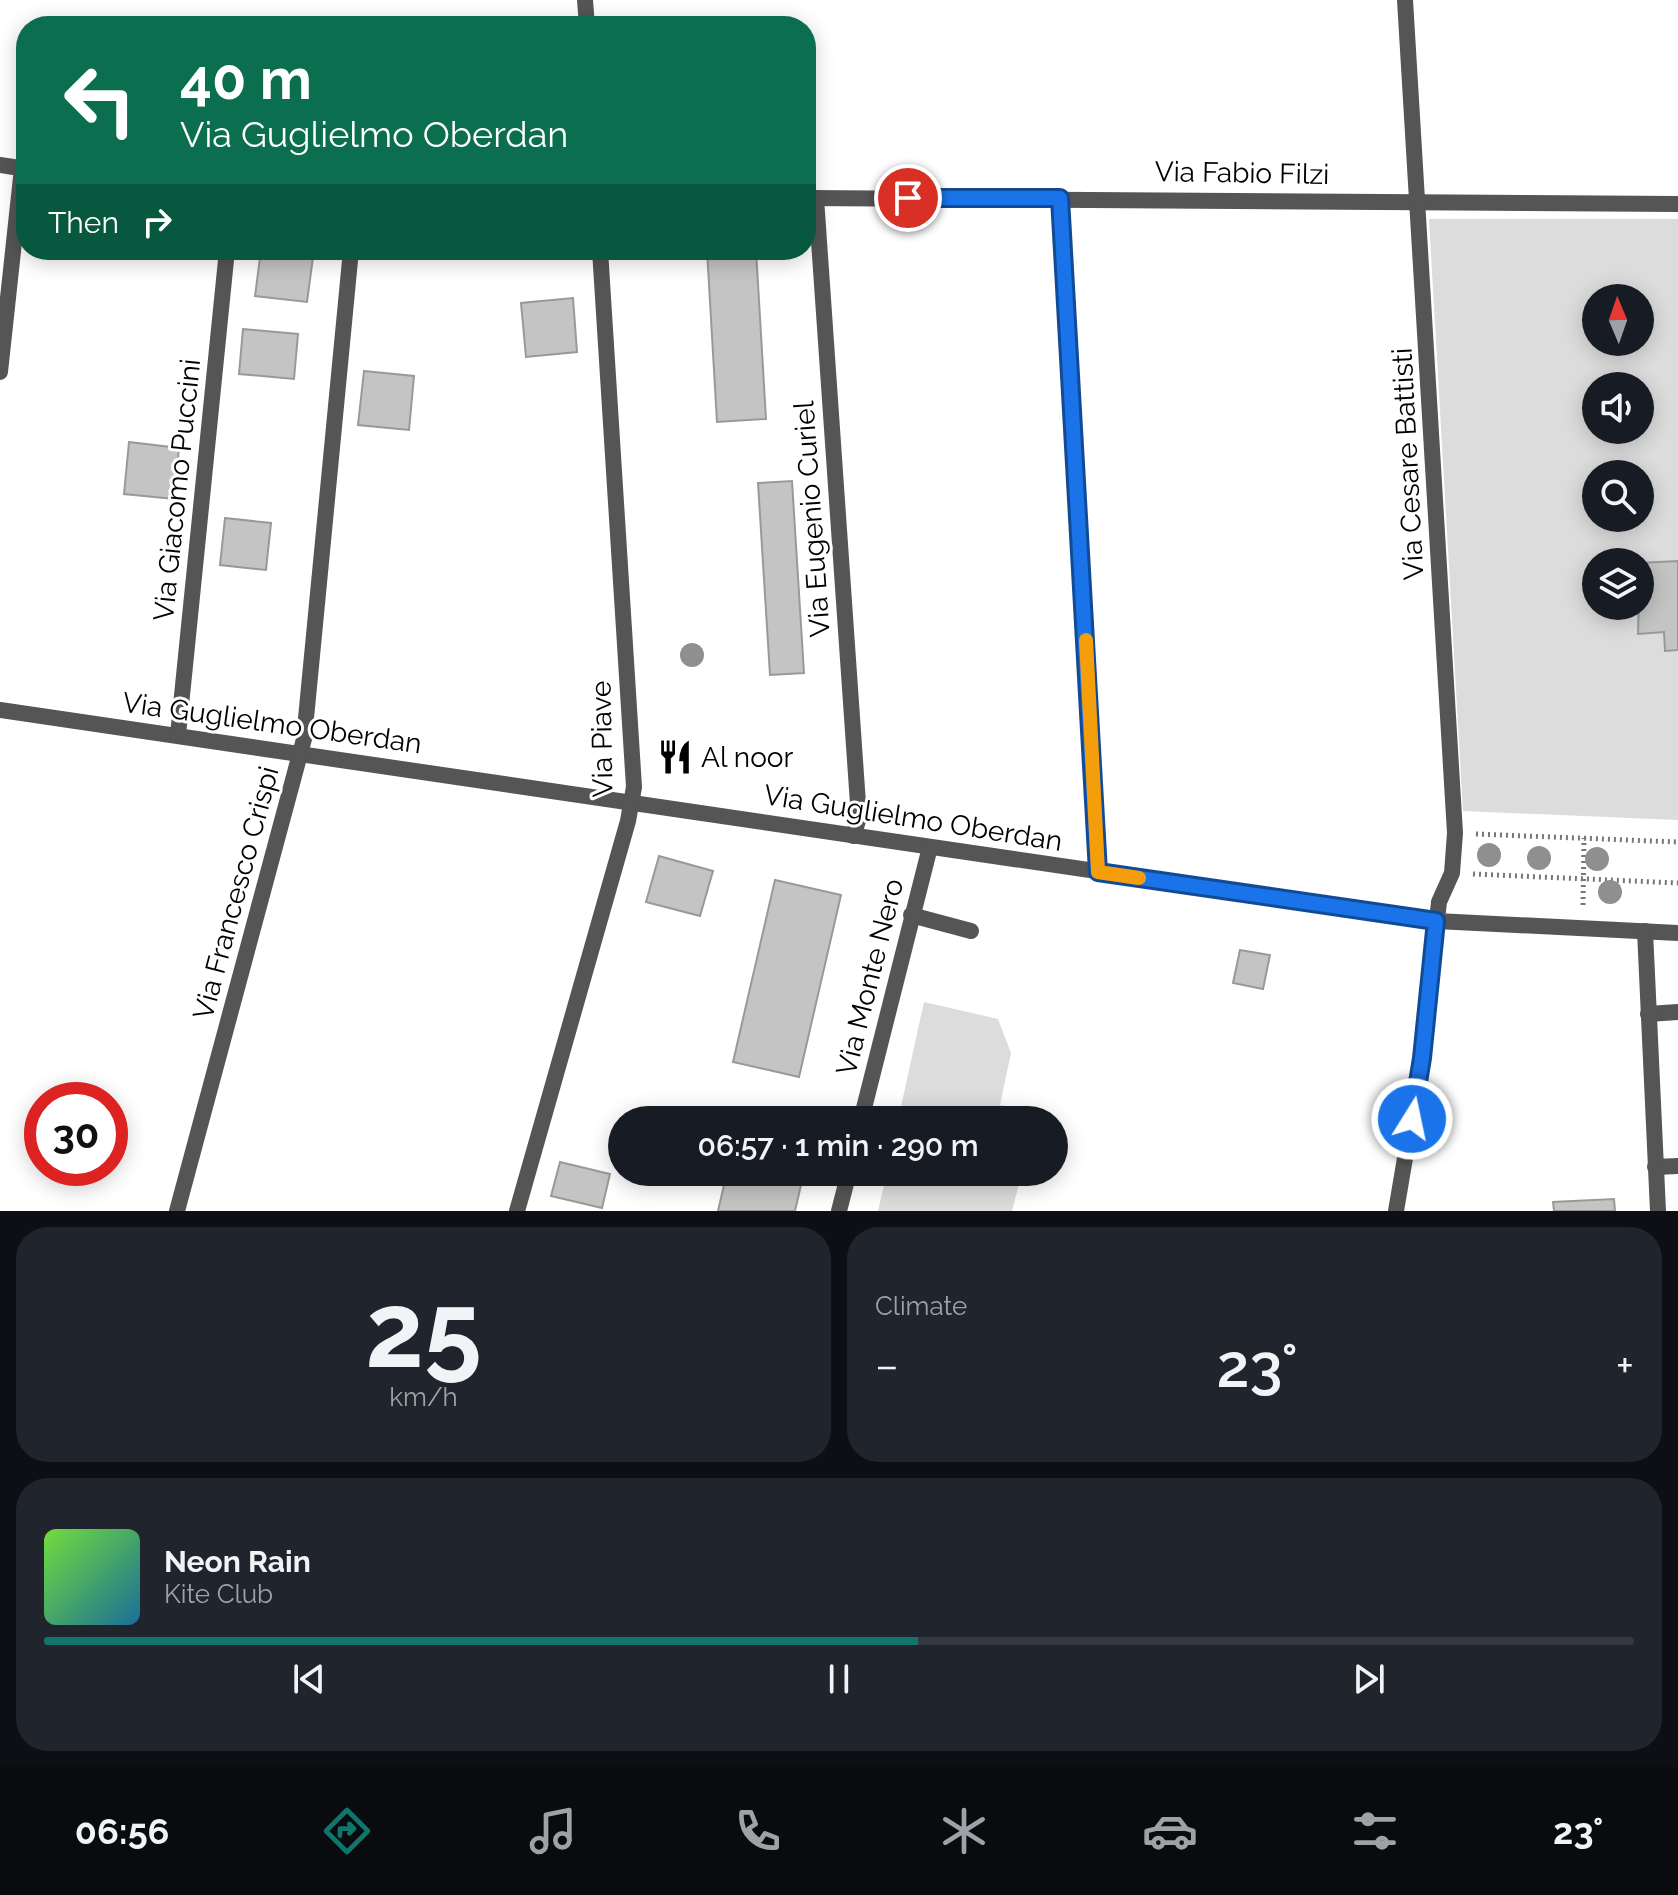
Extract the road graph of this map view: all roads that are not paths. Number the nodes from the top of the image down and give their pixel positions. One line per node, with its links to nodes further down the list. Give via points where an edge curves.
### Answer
1 (1405, 0): 4 (street, Via Cesare Battisti)
2 (816, 198): 3 (street, Via Fabio Filzi)
3 (1060, 198): 4 (street, Via Fabio Filzi); 18 (street)
4 (1418, 201): 5 (street, Via Fabio Filzi); 20 (street, Via Cesare Battisti, via 1455,833 1452,873)
5 (1678, 204)
6 (16, 236): 11 (street)
7 (226, 260): 13 (street, Via Giacomo Puccini)
8 (350, 260): 14 (street, Via Francesco Crispi)
9 (601, 260): 15 (street, Via Piave)
10 (816, 260): 16 (street, Via Eugenio Curiel, via 859,818)
11 (0, 372)
12 (0, 710): 13 (street, Via Guglielmo Oberdan)
13 (178, 735): 14 (street, Via Guglielmo Oberdan)
14 (300, 754): 15 (street, Via Guglielmo Oberdan); 30 (street, Via Francesco Crispi)
15 (632, 802): 16 (street, Via Guglielmo Oberdan); 31 (street, Via Piave)
16 (853, 836): 17 (street, Via Guglielmo Oberdan)
17 (930, 847): 18 (street, Via Guglielmo Oberdan); 19 (street, Via Monte Nero)
18 (1098, 872): 20 (street, Via Guglielmo Oberdan)
19 (911, 915): 21 (street); 26 (street, Via Monte Nero)
20 (1436, 921): 22 (street, Via Guglielmo Oberdan); 33 (street, Via Cesare Battisti, via 1422,1058)
21 (971, 931)
22 (1645, 931): 23 (street, Via Guglielmo Oberdan); 25 (street)
23 (1678, 933)
24 (1678, 1012): 25 (street)
25 (1648, 1014): 28 (street)
26 (864, 1106)
27 (1678, 1166): 28 (street)
28 (1655, 1167): 34 (street)
29 (845, 1186): 32 (street)
30 (177, 1211)
31 (517, 1211)
32 (839, 1211)
33 (1396, 1211)
34 (1658, 1211)

